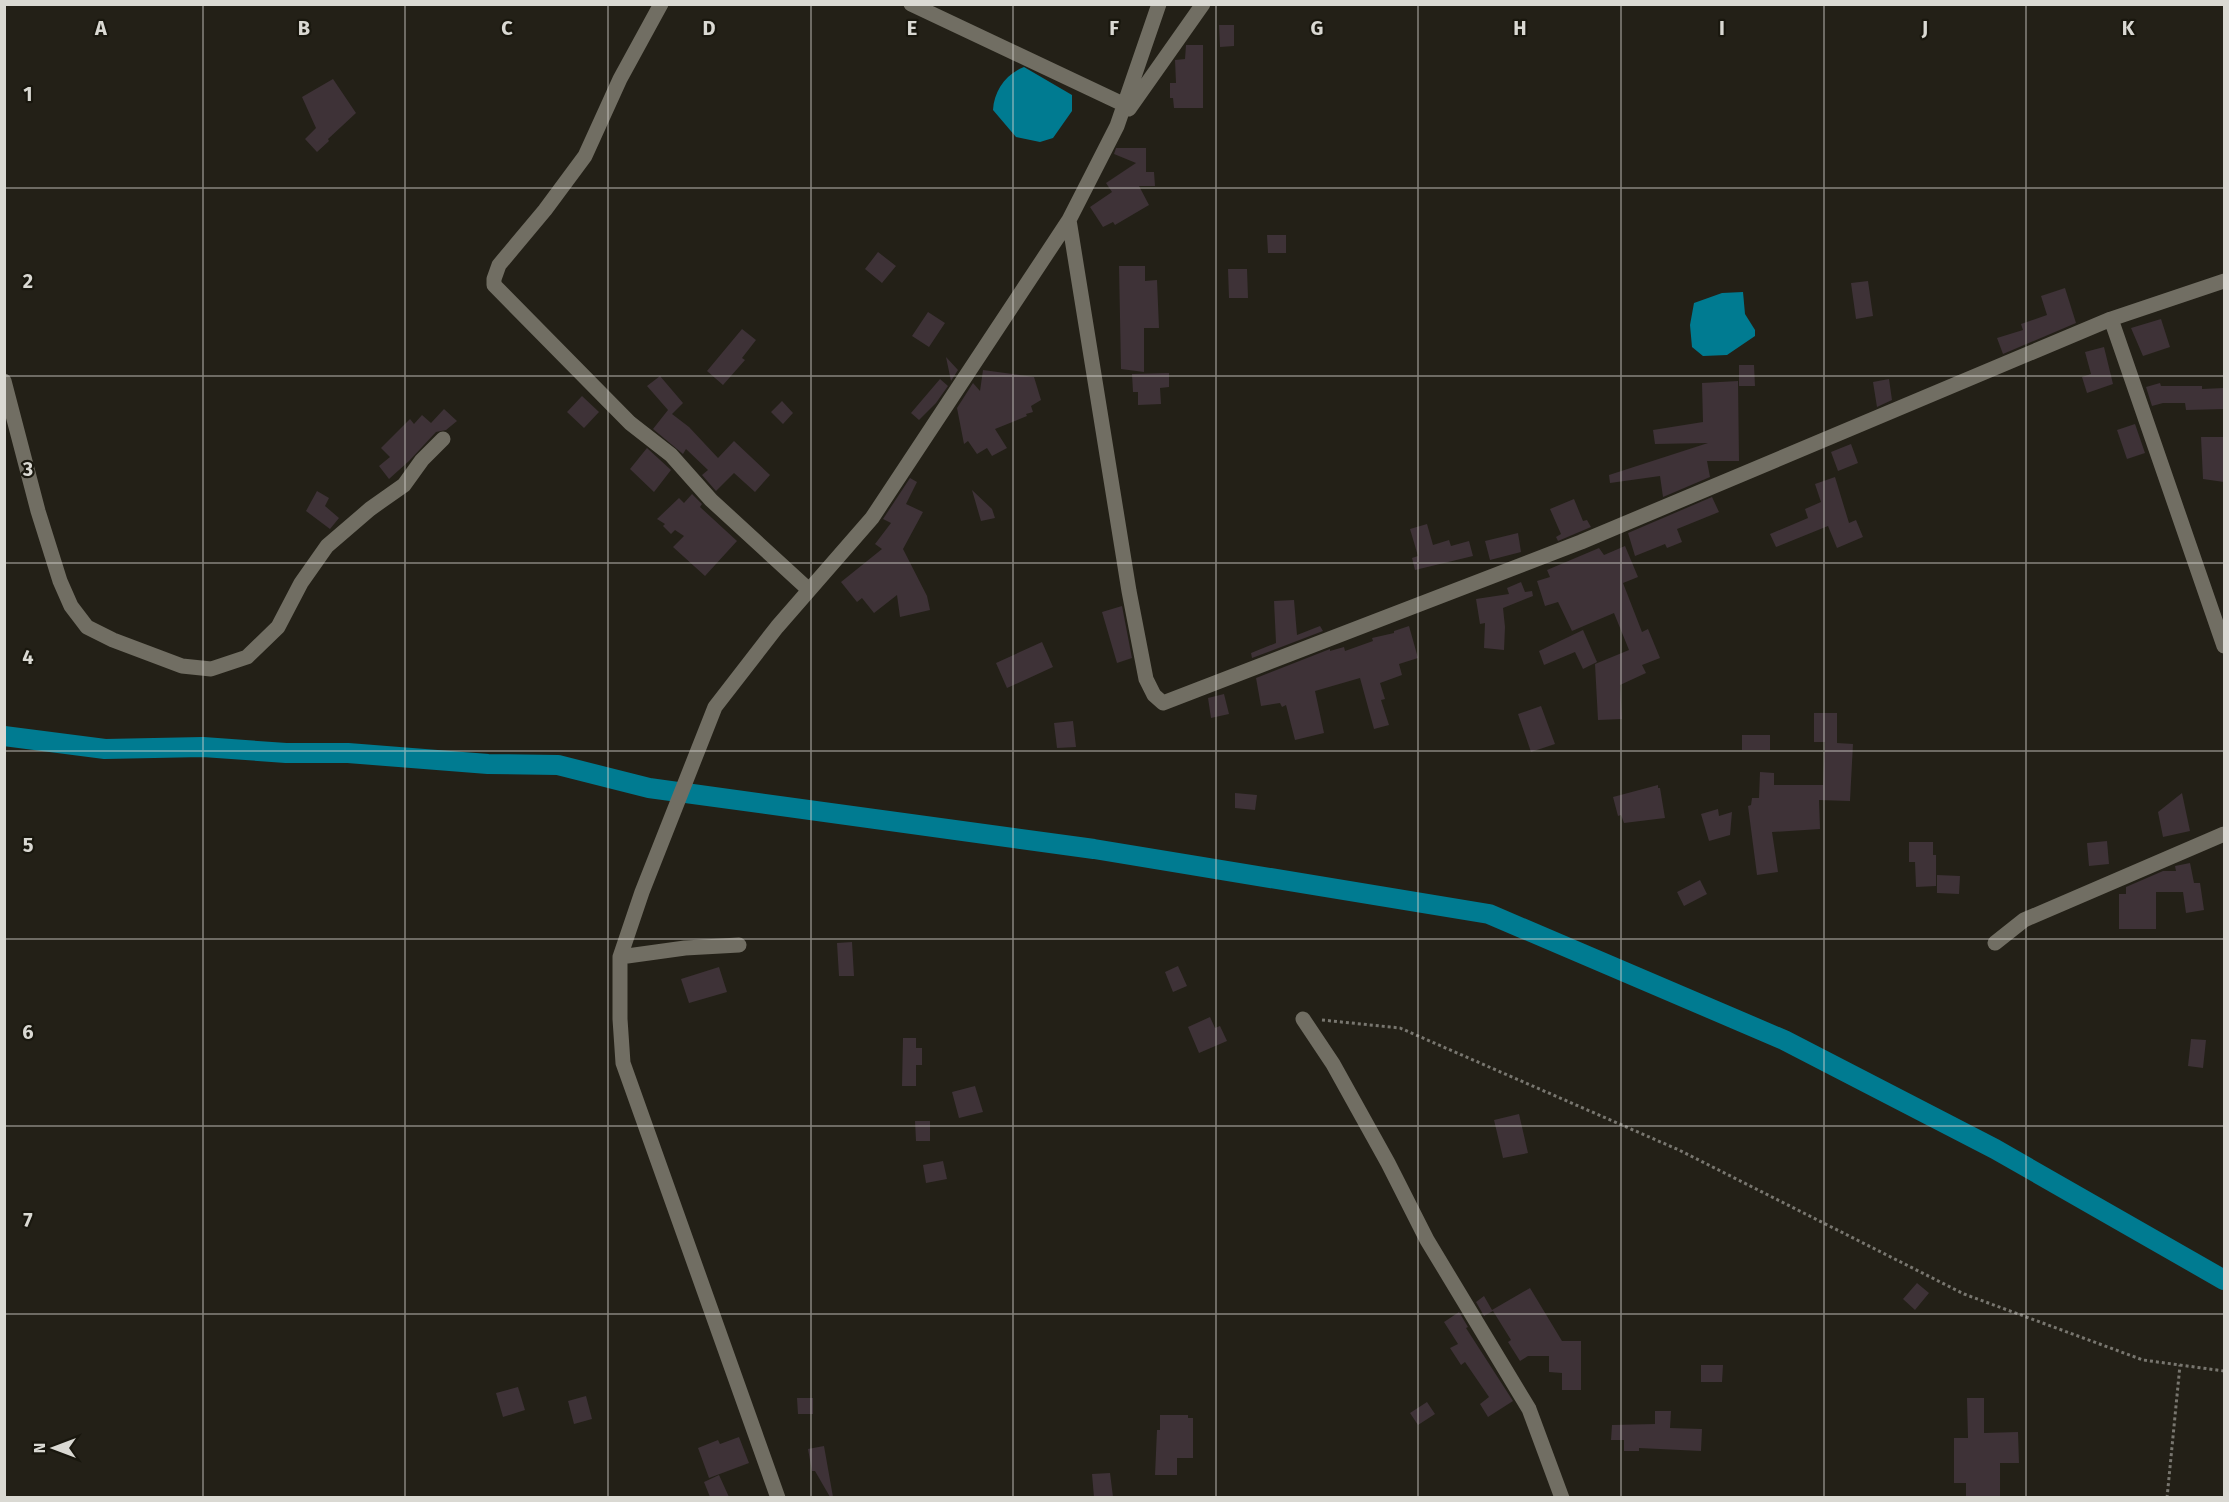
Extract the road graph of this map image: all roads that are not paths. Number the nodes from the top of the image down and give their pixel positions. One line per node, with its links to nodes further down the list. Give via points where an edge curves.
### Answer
1 (661, 4): 13 (street, via 620,79 585,156 499,266 494,285 630,423 671,455 711,501)
2 (911, 4): 5 (street)
3 (1159, 4): 5 (street)
4 (1203, 4): 6 (street)
5 (1125, 105): 6 (street)
6 (1117, 126): 7 (street)
7 (1069, 220): 9 (street, via 1128,591 1146,679 1162,703 1581,542); 13 (street, via 872,518)
8 (2224, 281): 9 (street)
9 (2112, 319): 14 (street)
10 (4, 381): 11 (street)
11 (8, 410): 12 (street, via 60,581 71,606 87,627 182,666 211,669 247,657 278,627 301,583 327,546 404,485)
12 (443, 439)
13 (809, 590): 18 (street, via 715,707)
14 (2224, 646)
15 (2224, 834): 16 (street, via 2024,920)
16 (1995, 943)
17 (739, 945): 18 (street)
18 (620, 957): 20 (street, via 623,1062)
19 (1303, 1019): 21 (street, via 1333,1064 1427,1240 1529,1409)
20 (778, 1497)
21 (1562, 1497)

